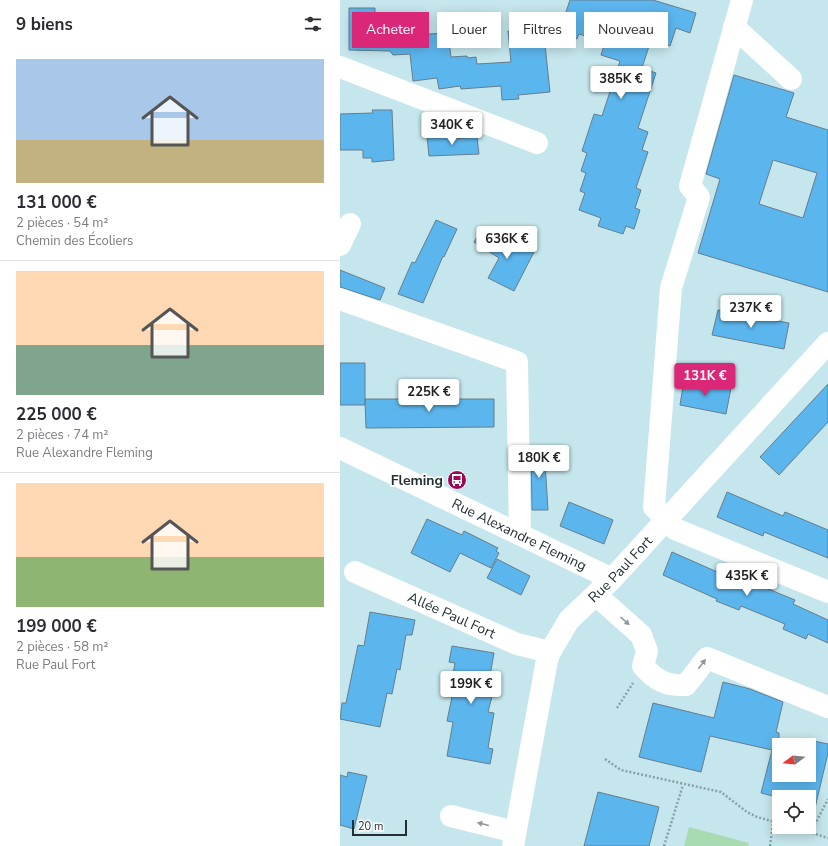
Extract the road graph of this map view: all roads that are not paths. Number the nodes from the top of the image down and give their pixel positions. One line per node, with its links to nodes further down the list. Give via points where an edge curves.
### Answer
1 (742, 0): 2 (street)
2 (734, 27): 4 (street); 11 (street, via 690,186 699,197 671,288 654,507)
3 (340, 67): 5 (street)
4 (791, 80)
5 (536, 143)
6 (350, 224): 7 (street)
7 (340, 245)
8 (340, 299): 12 (street, via 517,362)
9 (826, 348): 11 (street, Rue Paul Fort)
10 (340, 448): 12 (street, Rue Alexandre Fleming)
11 (666, 520): 14 (street, Rue Paul Fort); 15 (street, via 675,529)
12 (520, 534): 14 (street, Rue Alexandre Fleming)
13 (355, 572): 18 (street, Allée Paul Fort)
14 (612, 579): 16 (street, Rue Paul Fort)
15 (828, 592)
16 (596, 595): 18 (street, Rue Paul Fort, via 569,620); 19 (street, one-way to 19, via 641,635 647,652 643,666 651,675 671,686 686,685 707,658)
17 (507, 647): 18 (street)
18 (549, 656): 21 (street, Rue Paul Fort)
19 (828, 707)
20 (450, 816): 21 (street, one-way to 20)
21 (514, 839)

